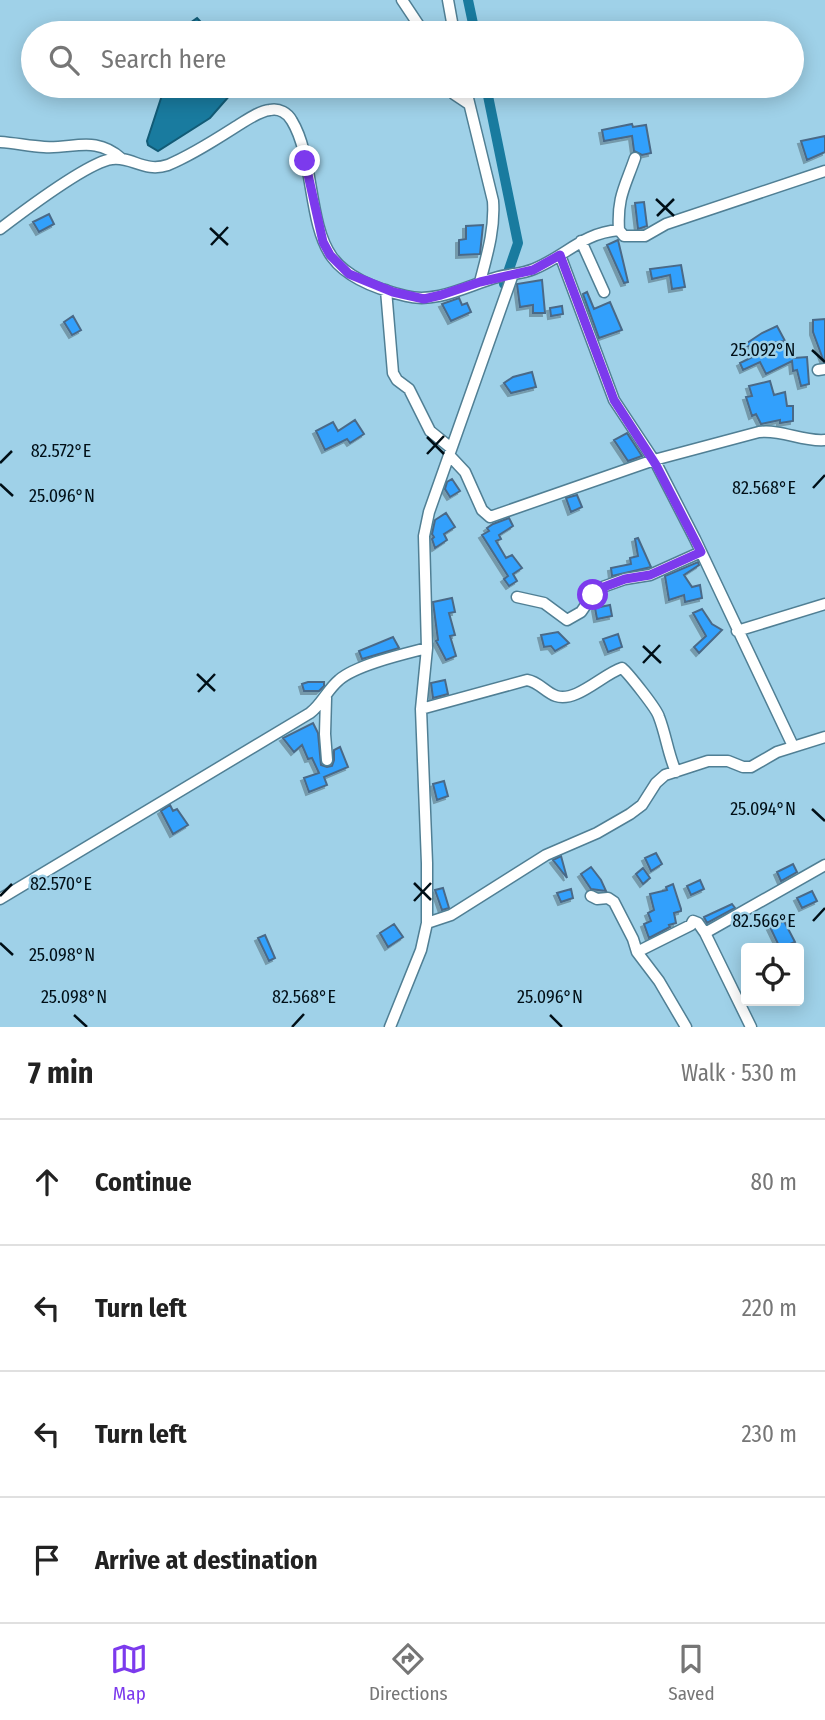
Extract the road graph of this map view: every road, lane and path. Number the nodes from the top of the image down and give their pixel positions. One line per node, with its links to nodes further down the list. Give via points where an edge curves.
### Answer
1 (402, 0): 3 (street)
2 (448, 0): 4 (street)
3 (416, 21)
4 (452, 21)
5 (460, 98): 7 (street)
6 (468, 98): 7 (street)
7 (469, 104): 17 (street, via 493,201)
8 (0, 142): 10 (street, via 44,147 98,145)
9 (635, 158): 13 (street, via 621,193)
10 (122, 159): 12 (street, via 92,166); 18 (street, via 160,168 268,110 285,112 296,128 330,255 349,274)
11 (825, 171): 13 (street, via 666,224 645,236 624,236)
12 (0, 229)
13 (619, 230): 14 (street, via 596,233)
14 (581, 241): 15 (street); 19 (street)
15 (560, 255): 16 (street, via 533,270); 22 (street, via 614,400)
16 (508, 275): 17 (street); 21 (street)
17 (483, 281): 18 (street, via 424,299)
18 (386, 290): 21 (street, via 393,373 409,389 426,425)
19 (604, 292)
20 (825, 440): 22 (street, via 808,441 769,431)
21 (447, 447): 22 (street, via 490,517); 27 (street, via 424,536)
22 (654, 460): 23 (street)
23 (701, 552): 24 (street, via 650,575 597,589 581,612 567,620 544,603); 26 (street)
24 (517, 597)
25 (825, 604): 26 (street)
26 (737, 631): 31 (street)
27 (420, 649): 28 (street, via 352,672); 29 (street)
28 (326, 696): 32 (street); 36 (street, via 310,713)
29 (421, 709): 33 (street, via 527,680 556,696 573,696 622,667 658,714); 37 (street)
30 (825, 737): 31 (street)
31 (793, 746): 33 (street, via 751,767 719,760)
32 (327, 760)
33 (676, 772): 37 (street, via 660,779 630,814 546,855 451,915)
34 (825, 864): 38 (street)
35 (591, 896): 39 (street, via 614,902)
36 (0, 899)
37 (427, 923): 40 (street)
38 (705, 933): 39 (street, via 693,921); 42 (street)
39 (637, 952): 41 (street)
40 (390, 1027)
41 (686, 1027)
42 (751, 1027)

